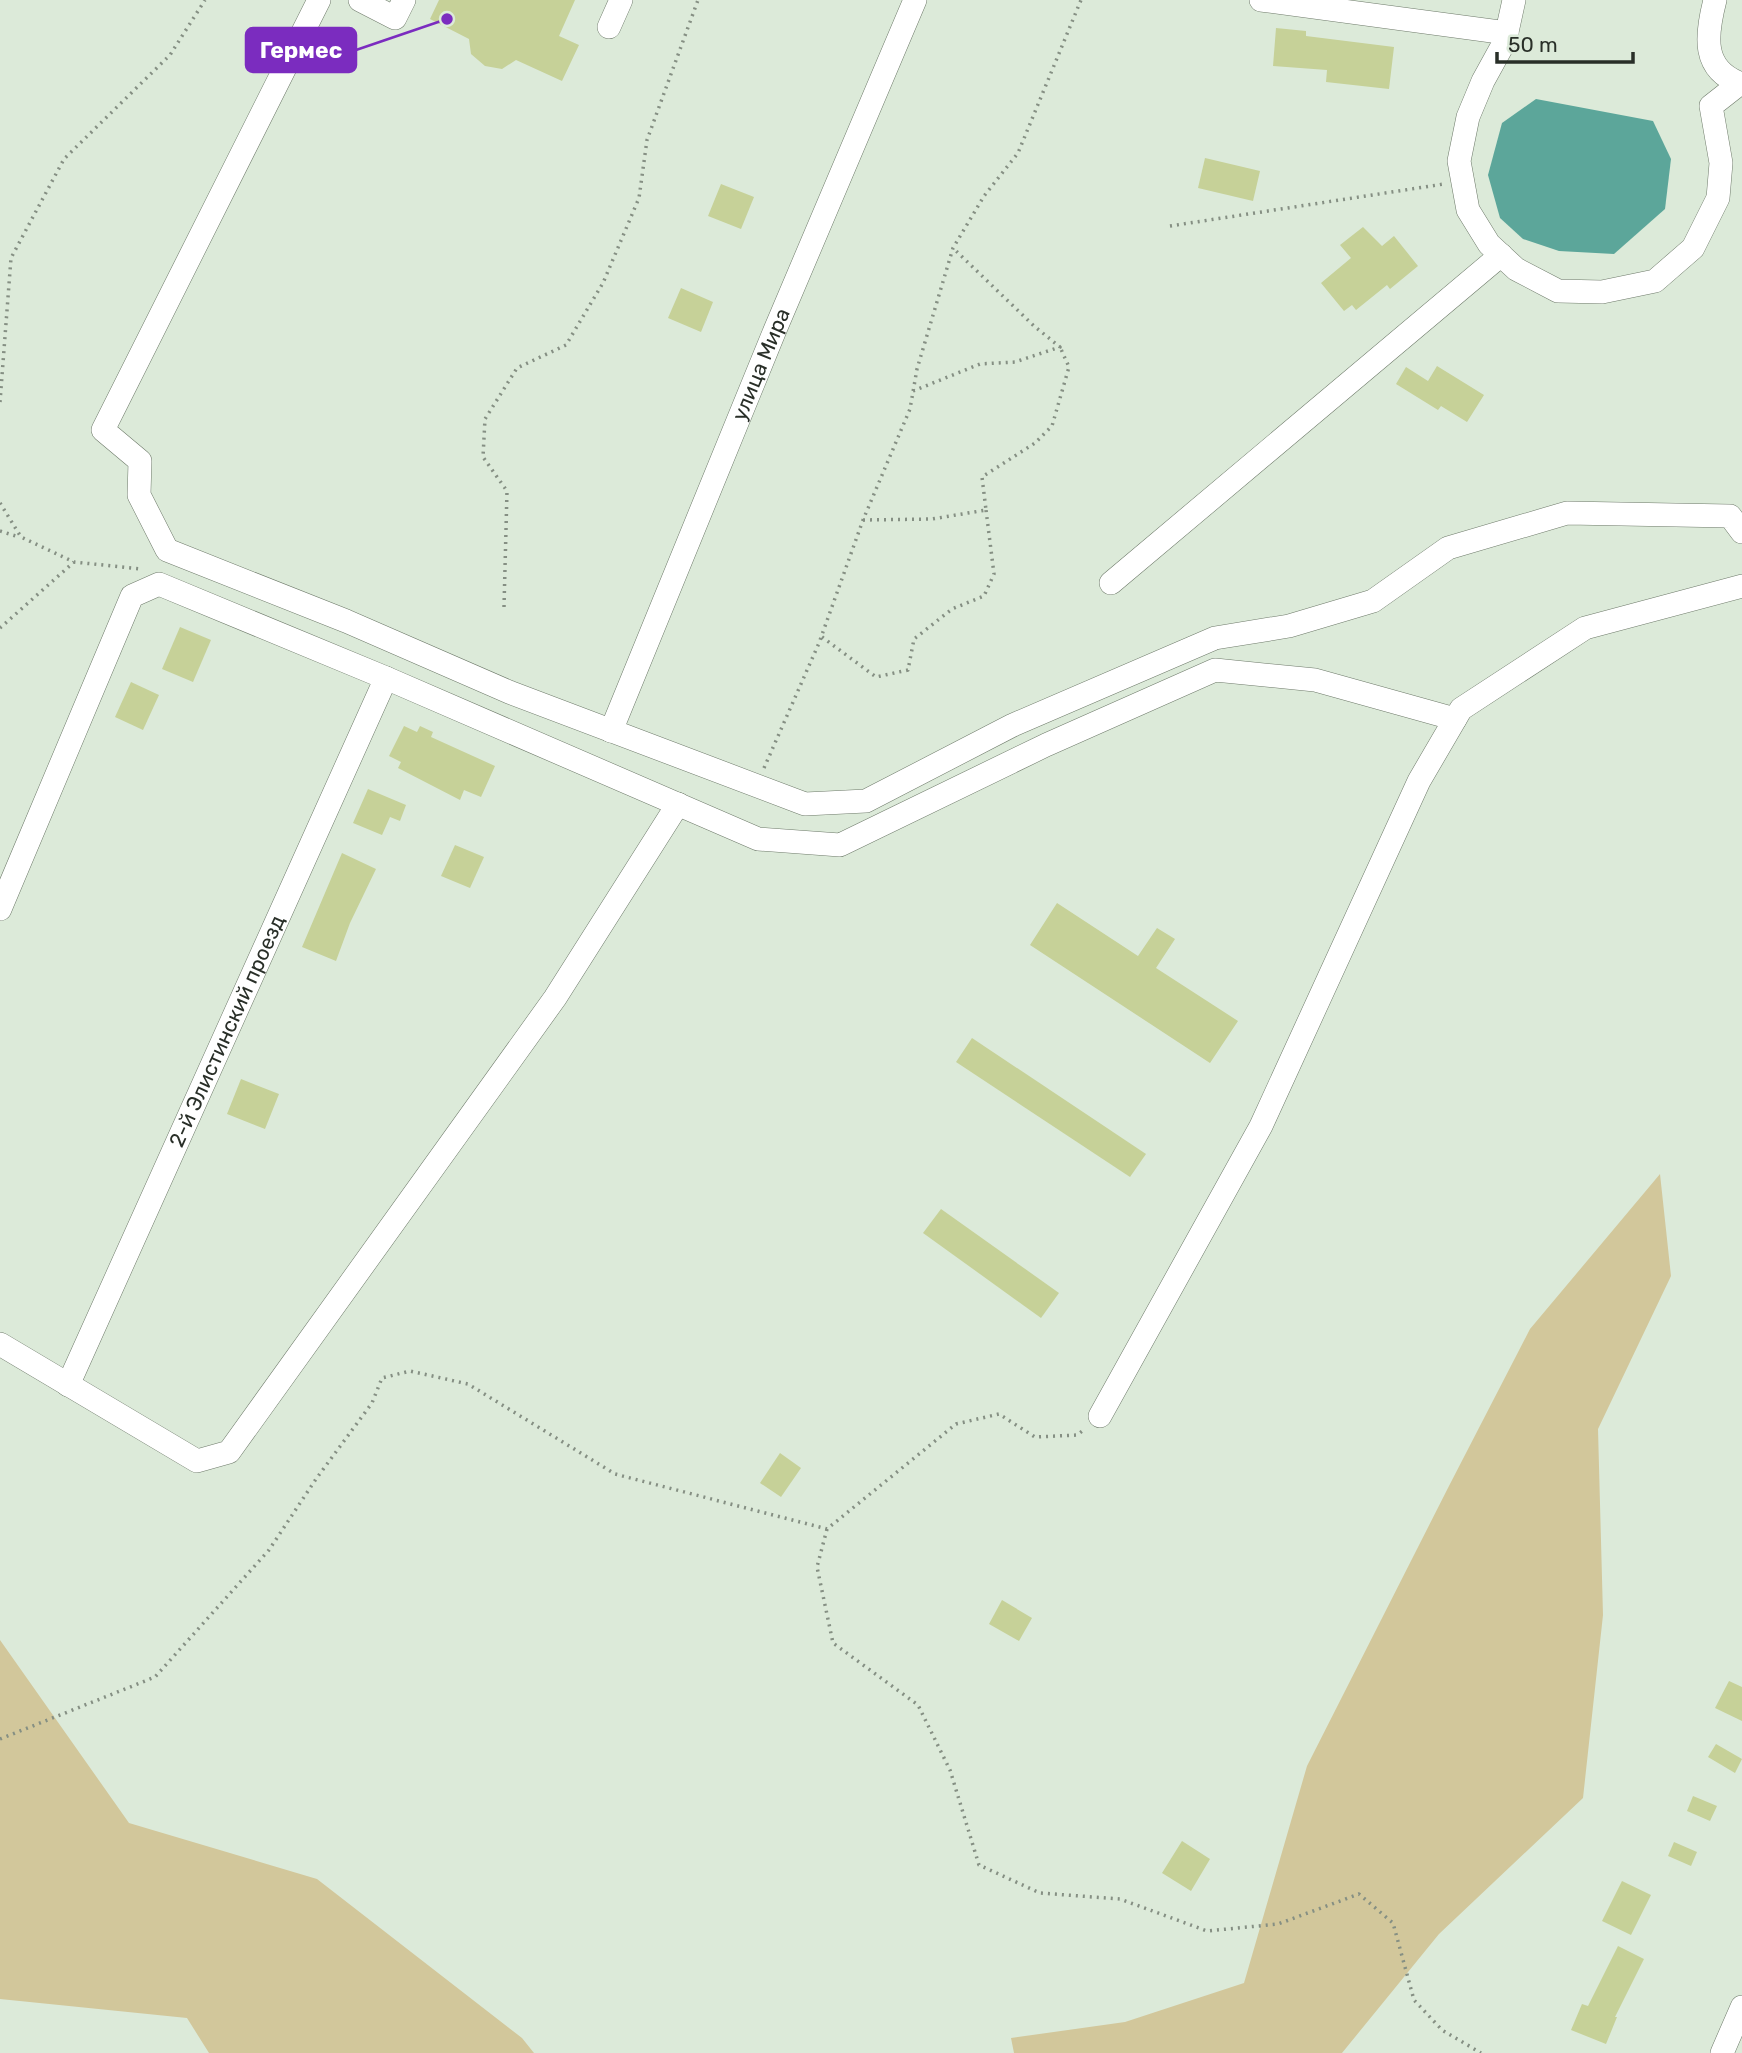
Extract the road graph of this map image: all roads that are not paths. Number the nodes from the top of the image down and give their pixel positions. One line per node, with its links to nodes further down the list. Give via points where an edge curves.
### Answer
1 (319, 0): 18 (street, via 103,430 140,461 139,495 167,550)
2 (360, 0): 3 (street, via 395,18)
3 (404, 0)
4 (621, 0): 9 (street)
5 (915, 0): 18 (street, улица Мира)
6 (1261, 0): 10 (street)
7 (1514, 0): 10 (street)
8 (1715, 0): 11 (street, via 1709,51 1718,71)
9 (609, 27)
10 (1507, 33): 12 (street, via 1468,117 1459,161 1468,210)
11 (1741, 84): 12 (street, via 1712,106 1721,163 1718,198 1693,247 1655,281 1602,292 1558,291 1516,269)
12 (1501, 255): 14 (street)
13 (1742, 532): 18 (street, via 1730,516 1567,513 1448,548 1373,601 1289,626 1215,638 1013,725 866,801 805,804)
14 (1111, 583)
15 (1742, 586): 17 (street, via 1585,628 1461,709)
16 (386, 678): 19 (street); 20 (street, via 159,584 132,596); 22 (street, 2-й Элистинский проезд)
17 (1455, 719): 19 (street, via 1315,680 1215,670 1046,745 840,845 758,839); 23 (street, via 1419,781 1261,1126)
18 (611, 730)
19 (678, 804): 22 (street, via 555,998 229,1452 197,1461)
20 (0, 909)
21 (0, 1344): 22 (street)
22 (68, 1385)
23 (1100, 1416)
24 (1742, 2007): 25 (street)
25 (1722, 2053)

